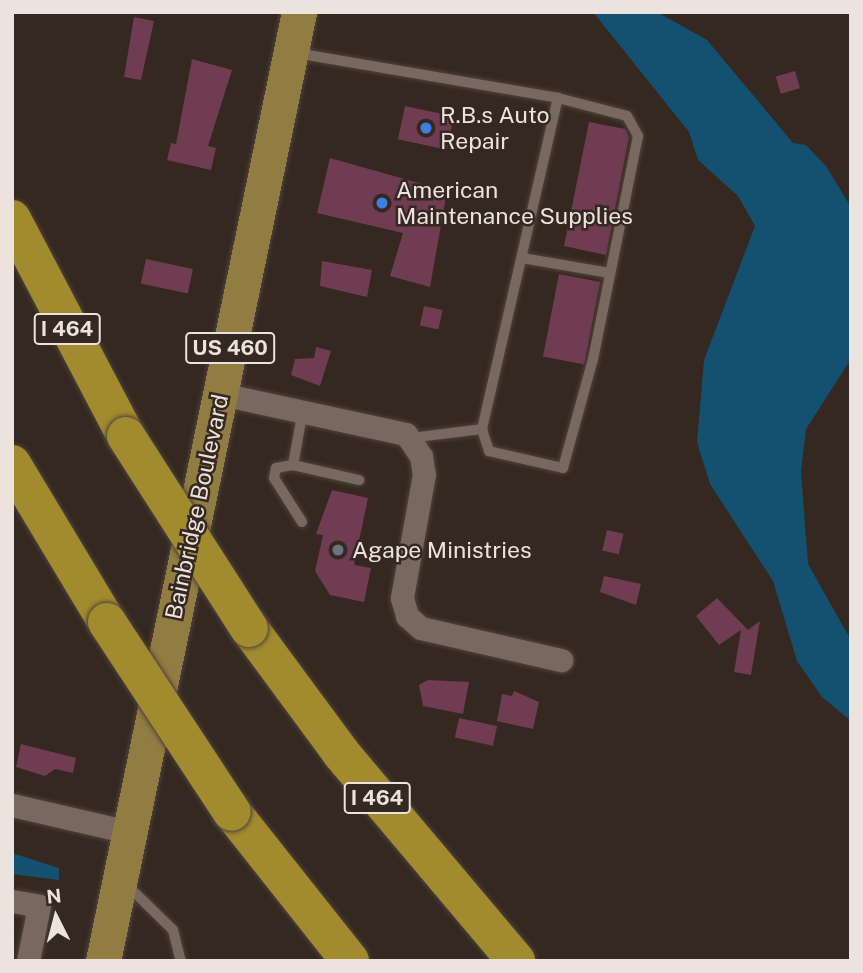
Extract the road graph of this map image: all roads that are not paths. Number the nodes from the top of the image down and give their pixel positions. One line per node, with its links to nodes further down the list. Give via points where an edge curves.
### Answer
1 (299, 12): 2 (main road, Bainbridge Boulevard / US 460)
2 (290, 52): 3 (lane); 7 (main road, Bainbridge Boulevard / US 460)
3 (558, 99): 5 (lane); 6 (lane, via 627,116 638,136)
4 (12, 219): 24 (highway, I 464, bridge, via 126,436 249,628 372,792)
5 (522, 258): 6 (lane); 9 (lane)
6 (610, 273): 9 (lane, via 562,468 489,451)
7 (221, 394): 8 (street); 17 (main road, Bainbridge Boulevard / US 460)
8 (303, 410): 10 (street, via 395,427); 12 (lane)
9 (482, 429): 10 (lane)
10 (410, 438): 15 (street, via 424,474 402,598 407,616 421,628)
11 (12, 464): 23 (highway, bridge, via 107,622 232,812)
12 (293, 465): 13 (lane); 14 (lane, via 276,468 274,478)
13 (359, 480)
14 (302, 522)
15 (561, 660)
16 (12, 805): 17 (street)
17 (129, 832): 18 (main road, Bainbridge Boulevard / US 460)
18 (120, 879): 21 (main road, Bainbridge Boulevard / US 460); 22 (lane, via 173,930)
19 (12, 901): 20 (street, via 39,906)
20 (28, 961)
21 (103, 961)
22 (181, 961)
23 (350, 961)
24 (516, 961)

